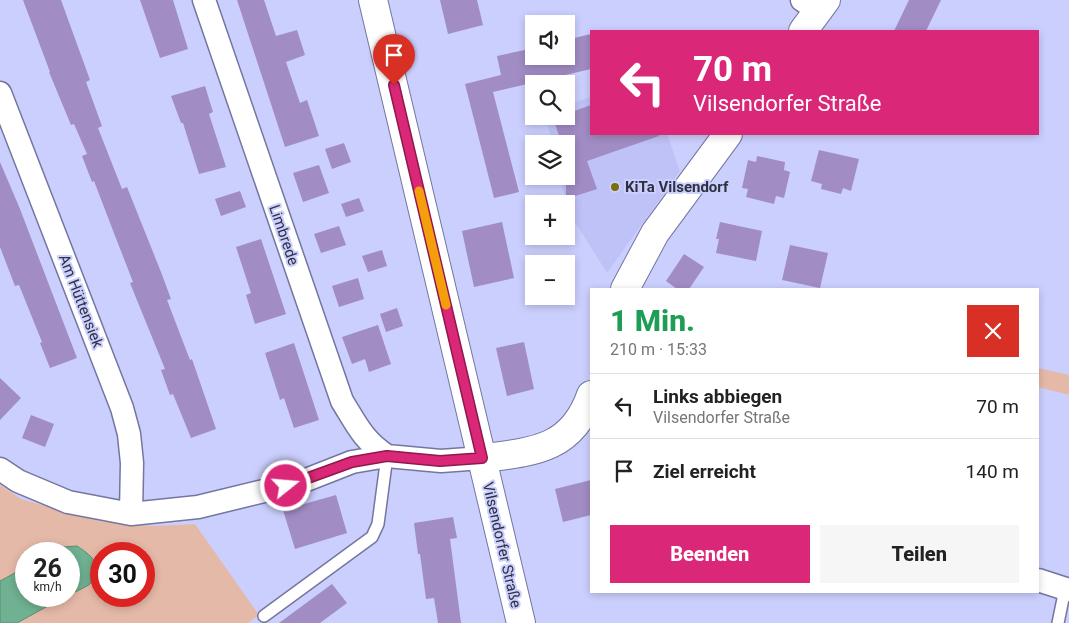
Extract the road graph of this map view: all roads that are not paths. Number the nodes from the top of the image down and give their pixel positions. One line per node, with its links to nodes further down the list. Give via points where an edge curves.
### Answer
1 (204, 0): 7 (street, Limbrede, via 342,401 364,437)
2 (373, 0): 8 (main road, Vilsendorfer Straße)
3 (0, 93): 10 (street, Am Hüttensiek, via 122,408 130,434)
4 (727, 135): 5 (main road, via 655,233)
5 (626, 288)
6 (590, 399): 8 (main road, via 576,426 556,442 528,452)
7 (387, 456): 8 (street, via 440,461); 10 (street, via 352,462 301,482 216,503); 13 (lane, via 378,524 372,537)
8 (482, 458): 14 (main road, Vilsendorfer Straße)
9 (0, 469): 10 (street, via 18,481 68,502)
10 (131, 514)
11 (1039, 580): 12 (street)
12 (1067, 590): 15 (lane)
13 (264, 616)
14 (520, 623)
15 (1058, 623)

